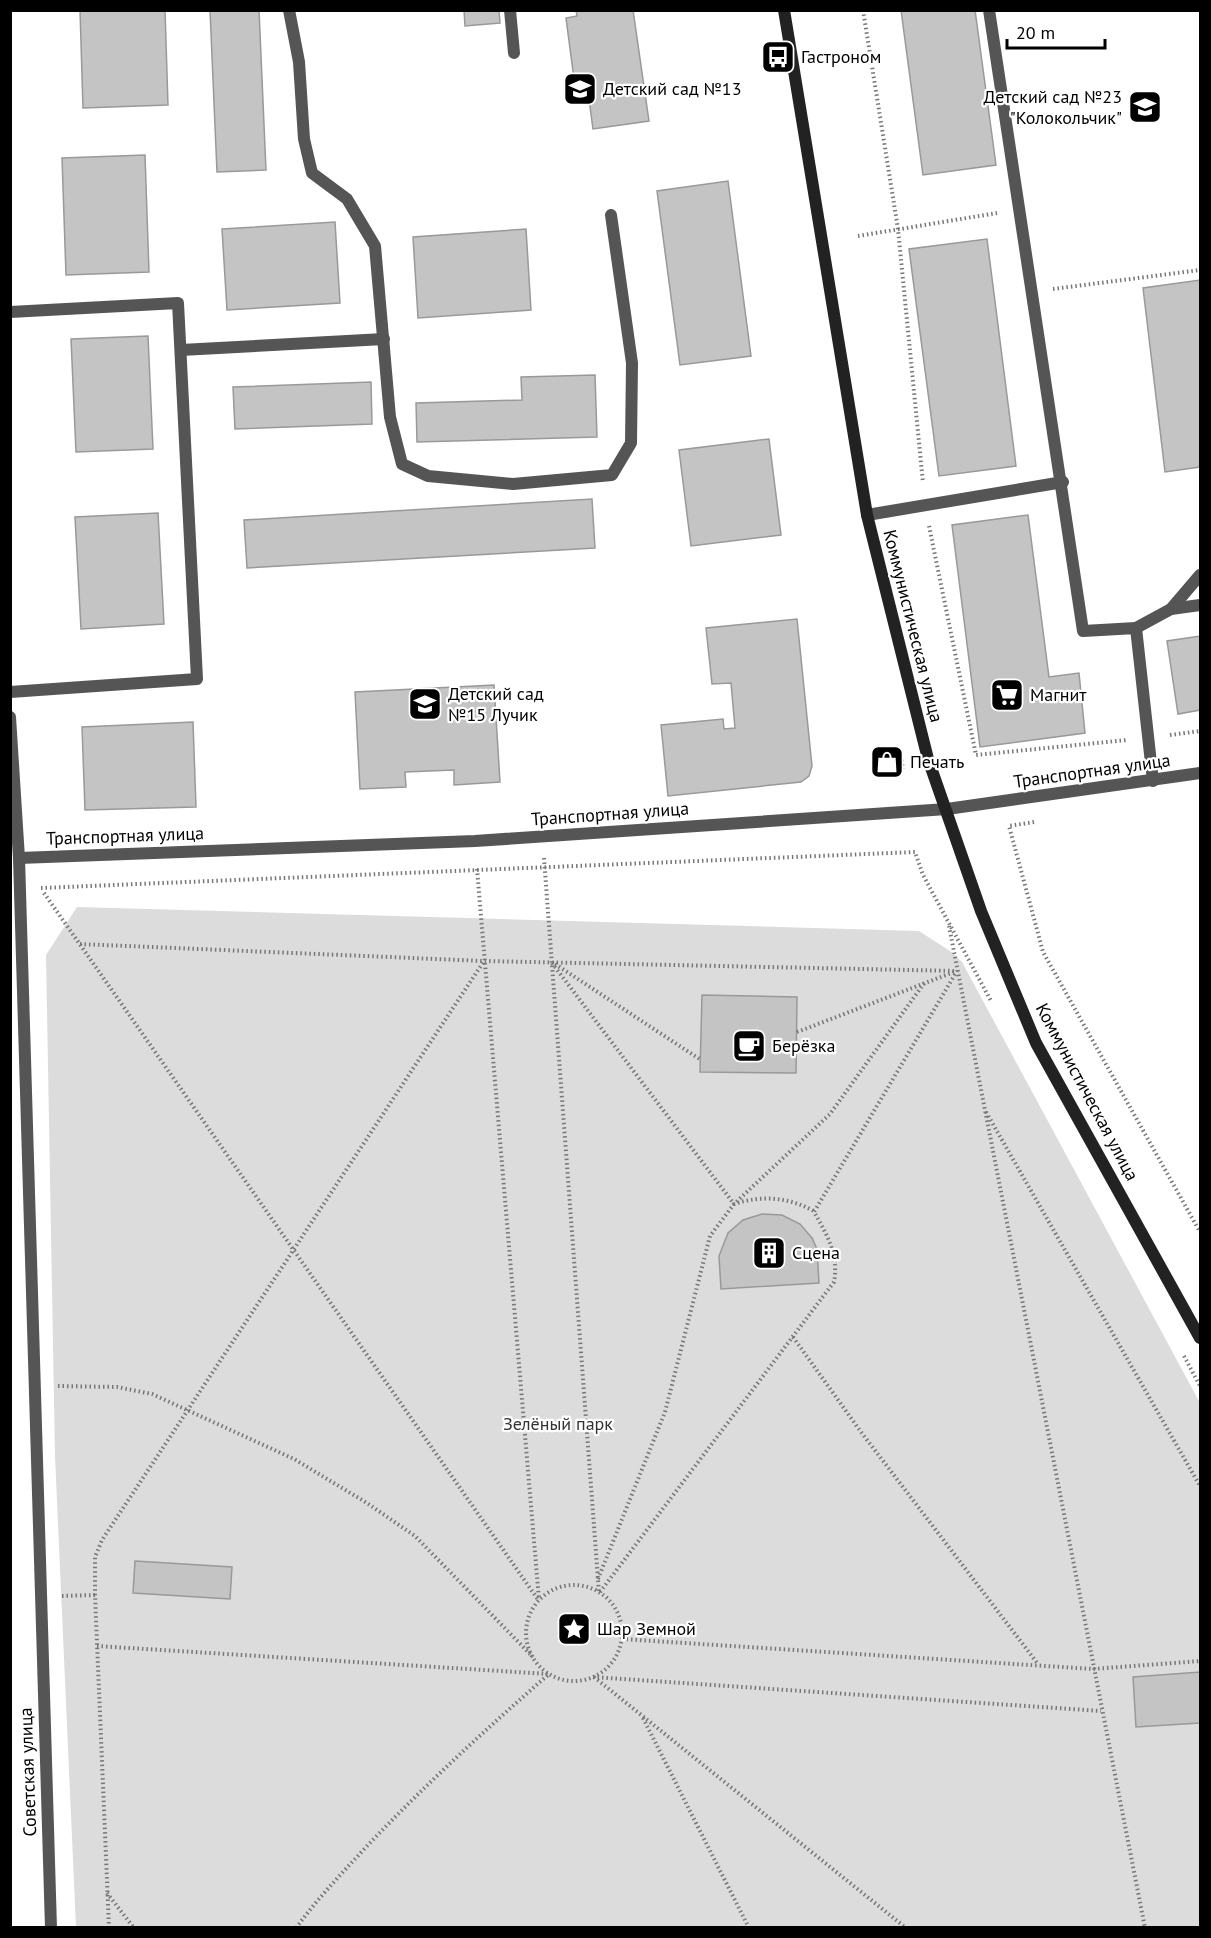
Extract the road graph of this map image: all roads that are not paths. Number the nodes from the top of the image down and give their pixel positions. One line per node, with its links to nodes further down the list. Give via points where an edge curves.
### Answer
1 (289, 10): 8 (street, via 299,62 304,139 312,173 347,200 375,246)
2 (510, 10): 5 (street)
3 (784, 10): 11 (main road, Коммунистическая улица)
4 (989, 10): 10 (street)
5 (514, 52)
6 (611, 215): 8 (street, via 632,363 631,443 612,475 513,484 428,476 402,464 390,417)
7 (10, 312): 9 (street, via 178,303)
8 (384, 339): 9 (street)
9 (181, 350): 16 (street, via 197,679)
10 (1063, 482): 11 (street); 15 (street, via 1083,631)
11 (867, 515): 20 (main road, Коммунистическая улица, via 928,759)
12 (1200, 575): 14 (street)
13 (1200, 605): 14 (street)
14 (1171, 609): 15 (street)
15 (1136, 628): 19 (street)
16 (10, 692)
17 (10, 717): 21 (street, Советская улица)
18 (1200, 773): 19 (street, Транспортная улица)
19 (1153, 781): 20 (street, Транспортная улица)
20 (947, 809): 21 (street, Транспортная улица, via 475,841); 22 (main road, Коммунистическая улица, via 981,911 1036,1043)
21 (19, 858): 23 (street, Советская улица)
22 (1200, 1338)
23 (51, 1928)

